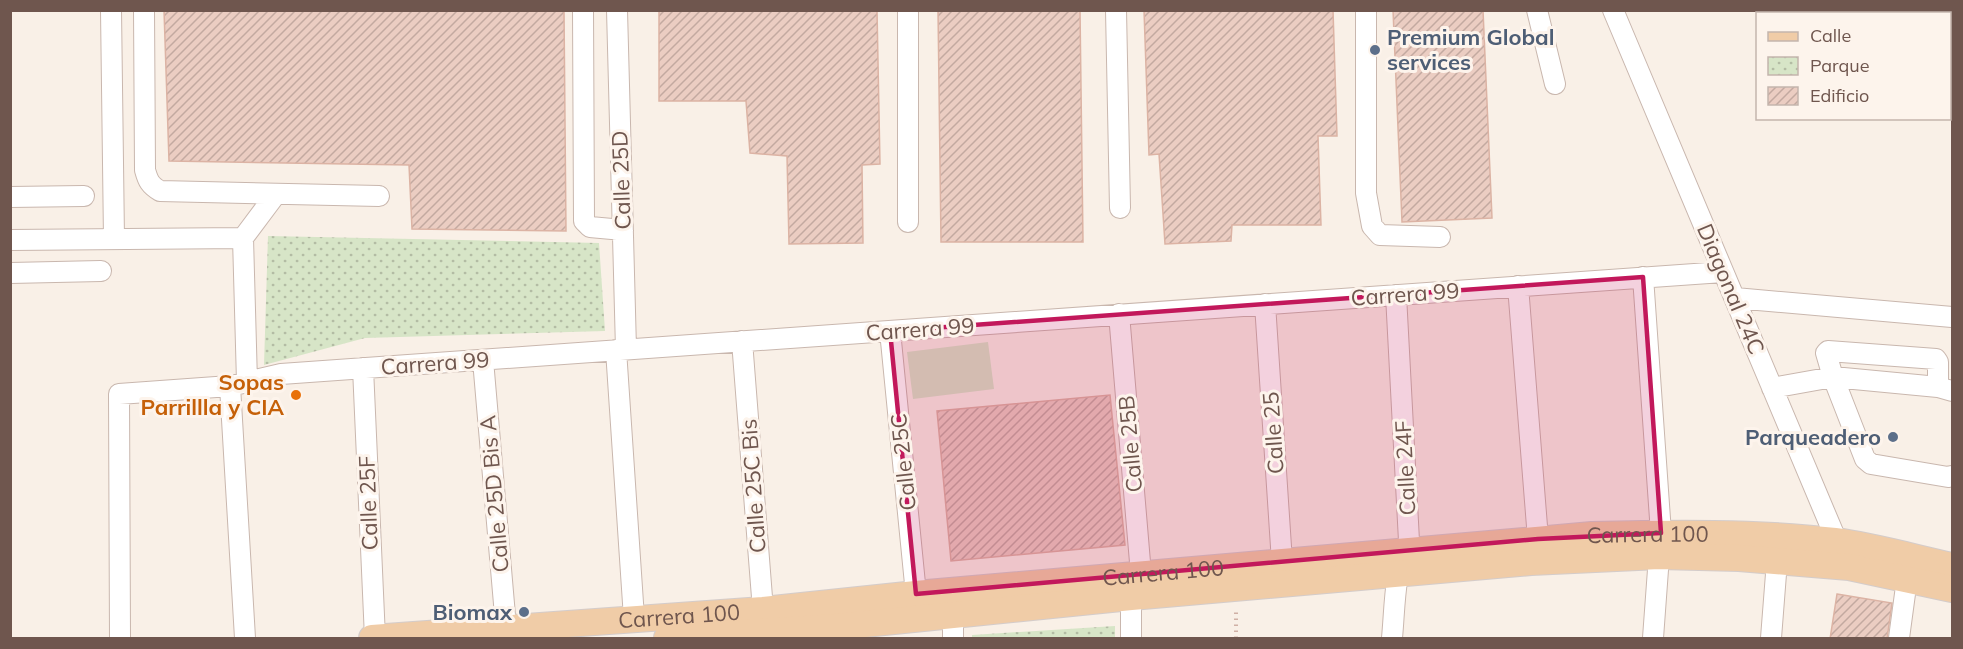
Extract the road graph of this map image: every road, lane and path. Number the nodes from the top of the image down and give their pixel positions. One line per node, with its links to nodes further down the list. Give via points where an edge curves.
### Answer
1 (111, 10): 20 (street)
2 (144, 10): 11 (street, via 148,182 160,191)
3 (583, 10): 17 (street, via 584,220 590,227)
4 (617, 10): 17 (street, Calle 25D)
5 (908, 10): 16 (street)
6 (1116, 10): 15 (street)
7 (1366, 10): 18 (street, via 1366,193 1372,226 1380,235)
8 (1538, 10): 10 (street)
9 (1612, 10): 23 (street, Diagonal 24C)
10 (1555, 84)
11 (276, 194): 13 (street); 19 (street)
12 (84, 196): 14 (street)
13 (380, 196)
14 (10, 197)
15 (1120, 208)
16 (908, 222)
17 (623, 230): 34 (street, Calle 25D)
18 (1440, 237)
19 (243, 238): 20 (street); 38 (street)
20 (114, 239): 21 (street)
21 (10, 240)
22 (102, 271): 24 (street)
23 (1723, 272): 25 (street, Carrera 99); 28 (street, Diagonal 24C)
24 (10, 273)
25 (1644, 277): 26 (street, Carrera 99); 44 (street)
26 (1518, 286): 27 (street, Carrera 99); 42 (street)
27 (1396, 295): 29 (street, Carrera 99); 47 (street, Calle 24F, via 1409,541)
28 (1735, 298): 31 (street); 39 (street, Diagonal 24C)
29 (1265, 304): 30 (street, Carrera 99); 46 (street, Calle 25)
30 (1119, 315): 32 (street, Carrera 99); 51 (street, Calle 25B)
31 (1953, 317)
32 (890, 331): 33 (street, Carrera 99); 54 (street, Calle 25C)
33 (742, 341): 34 (street, Carrera 99); 56 (street, Calle 25C Bis)
34 (621, 350): 35 (street, Carrera 99); 55 (street, Calle 25D)
35 (483, 360): 36 (street, Carrera 99); 57 (street, Calle 25D Bis A)
36 (363, 368): 38 (street, Carrera 99, via 281,374); 60 (street, Calle 25F)
37 (1833, 377): 39 (street); 40 (street); 40 (street, via 1828,351 1936,359); 41 (street, via 1868,462)
38 (238, 384): 61 (street, Carrera 99, via 118,394); 62 (street)
39 (1772, 387): 43 (street, Diagonal 24C)
40 (1945, 389)
41 (1953, 476)
42 (1538, 539): 44 (main road, Carrera 100, via 1592,535); 47 (main road, Carrera 100)
43 (1837, 542): 44 (main road, Carrera 100, via 1742,534); 48 (main road, Carrera 100); 49 (street, Diagonal 24C)
44 (1660, 544): 45 (main road, Carrera 100); 47 (main road, Carrera 100, via 1553,560); 67 (street)
45 (1778, 561): 49 (main road, Carrera 100); 68 (street)
46 (1282, 562): 47 (main road, Carrera 100); 51 (main road, Carrera 100)
47 (1401, 563): 52 (main road, Carrera 100); 66 (street, Calle 24F)
48 (1953, 566)
49 (1849, 567): 50 (main road, Carrera 100)
50 (1907, 579): 53 (main road, Carrera 100); 69 (street)
51 (1136, 586): 52 (main road, Carrera 100); 54 (main road, Carrera 100); 58 (main road, Carrera 100); 64 (street, Calle 25B)
52 (1236, 589): 65 (path)
53 (1953, 589)
54 (916, 594): 56 (main road, Carrera 100)
55 (634, 618): 56 (main road, Carrera 100); 57 (main road, Carrera 100)
56 (764, 621): 59 (main road, Carrera 100); 63 (main road, Carrera 100)
57 (506, 627): 60 (main road, Carrera 100)
58 (953, 627): 59 (main road, Carrera 100)
59 (835, 633)
60 (374, 638)
61 (120, 639)
62 (245, 639)
63 (667, 639)
64 (1131, 639)
65 (1236, 639)
66 (1392, 639)
67 (1653, 639)
68 (1771, 639)
69 (1899, 639)

